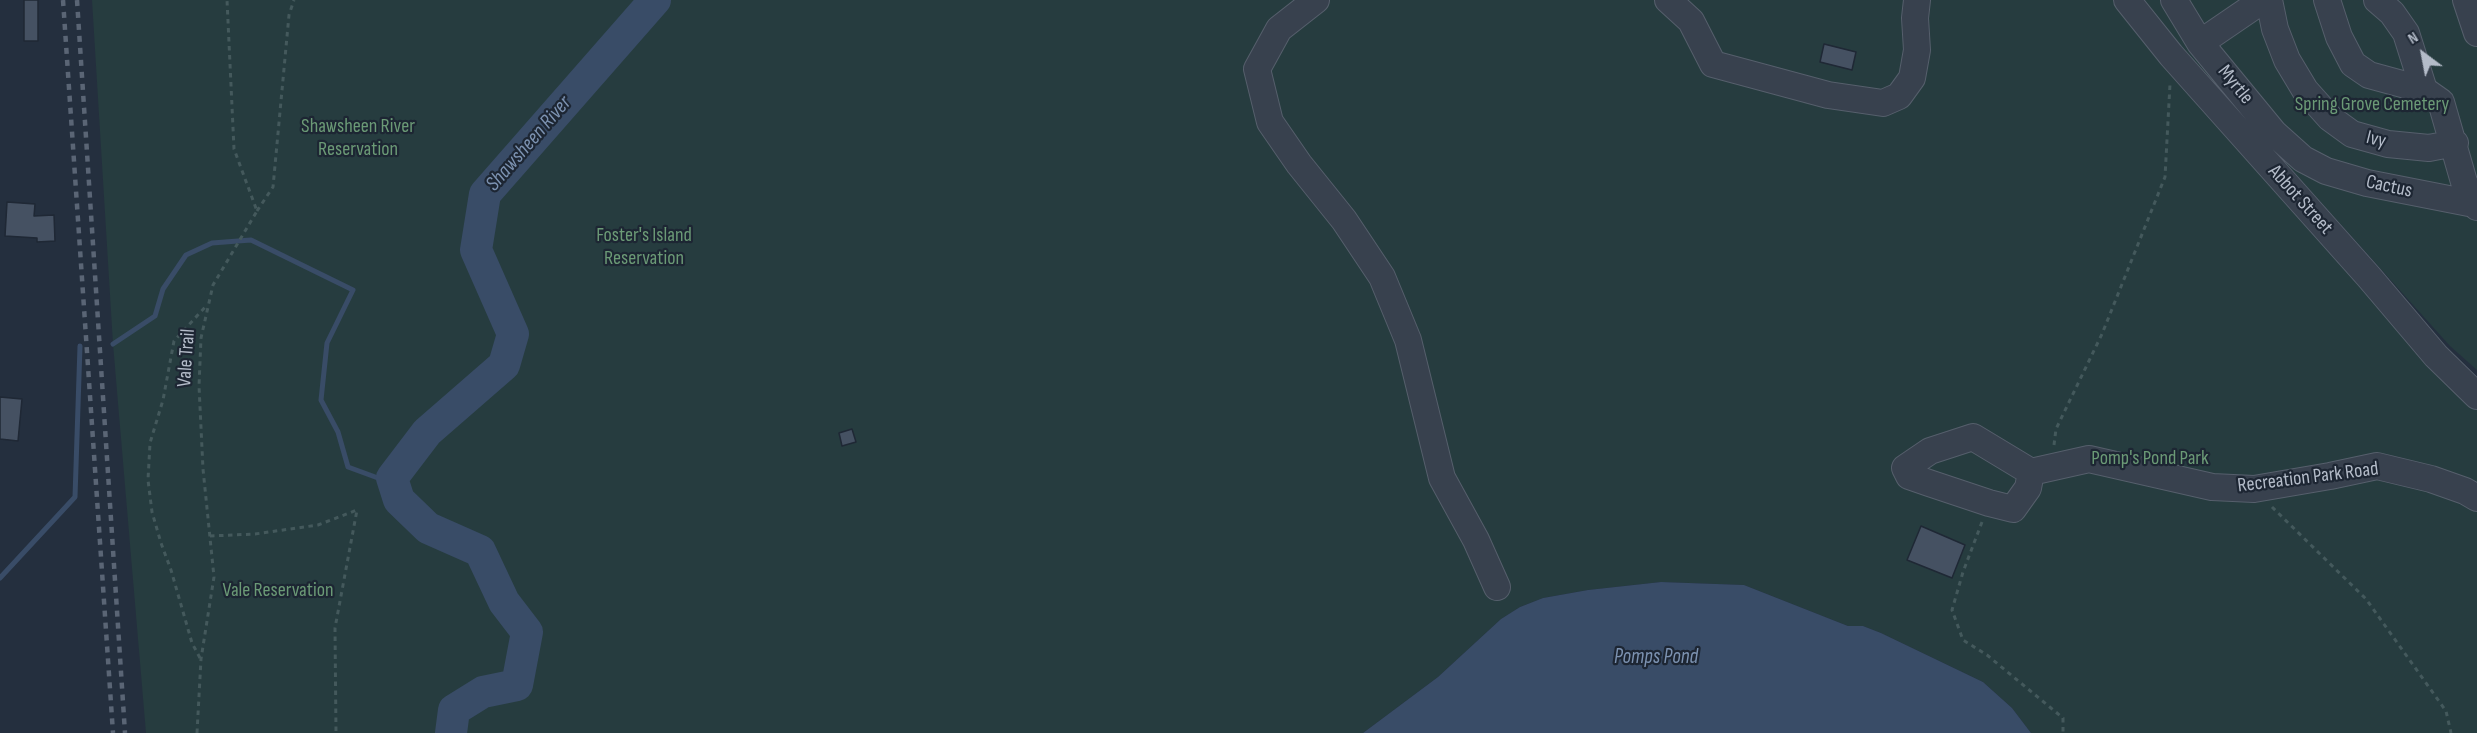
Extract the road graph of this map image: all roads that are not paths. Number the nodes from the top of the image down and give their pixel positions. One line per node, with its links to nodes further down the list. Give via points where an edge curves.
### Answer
1 (1316, 0): 21 (street, via 1279,29 1257,69 1270,122 1382,277 1408,340 1442,478)
2 (1668, 0): 3 (street, via 1691,21 1713,64 1828,95 1883,103 1899,96 1912,78 1917,50)
3 (1917, 0)
4 (2127, 0): 11 (street, Abbot Street)
5 (2263, 0): 13 (street)
6 (2269, 0): 15 (street, Ivy, via 2287,60 2305,90 2330,118 2352,134 2388,144 2429,148)
7 (2327, 0): 14 (street, via 2338,37 2353,63 2369,75)
8 (2377, 0): 14 (street, via 2406,33)
9 (2466, 0): 12 (street)
10 (2177, 1): 11 (street); 13 (street, Myrtle)
11 (2145, 24): 18 (street, Abbot Street, via 2436,356)
12 (2477, 33)
13 (2200, 43): 16 (street, Myrtle, via 2274,133)
14 (2424, 90): 15 (street, via 2441,102)
15 (2455, 143): 17 (street, via 2464,182)
16 (2302, 159): 17 (street, Cactus, via 2367,183)
17 (2476, 205)
18 (2477, 396)
19 (2041, 470): 19 (street, via 2013,509 1909,476 1905,468 1930,451 1973,437); 20 (street, Recreation Park Road, via 2090,459 2212,487 2254,489 2377,466 2431,479)
20 (2477, 498)
21 (1497, 587)

